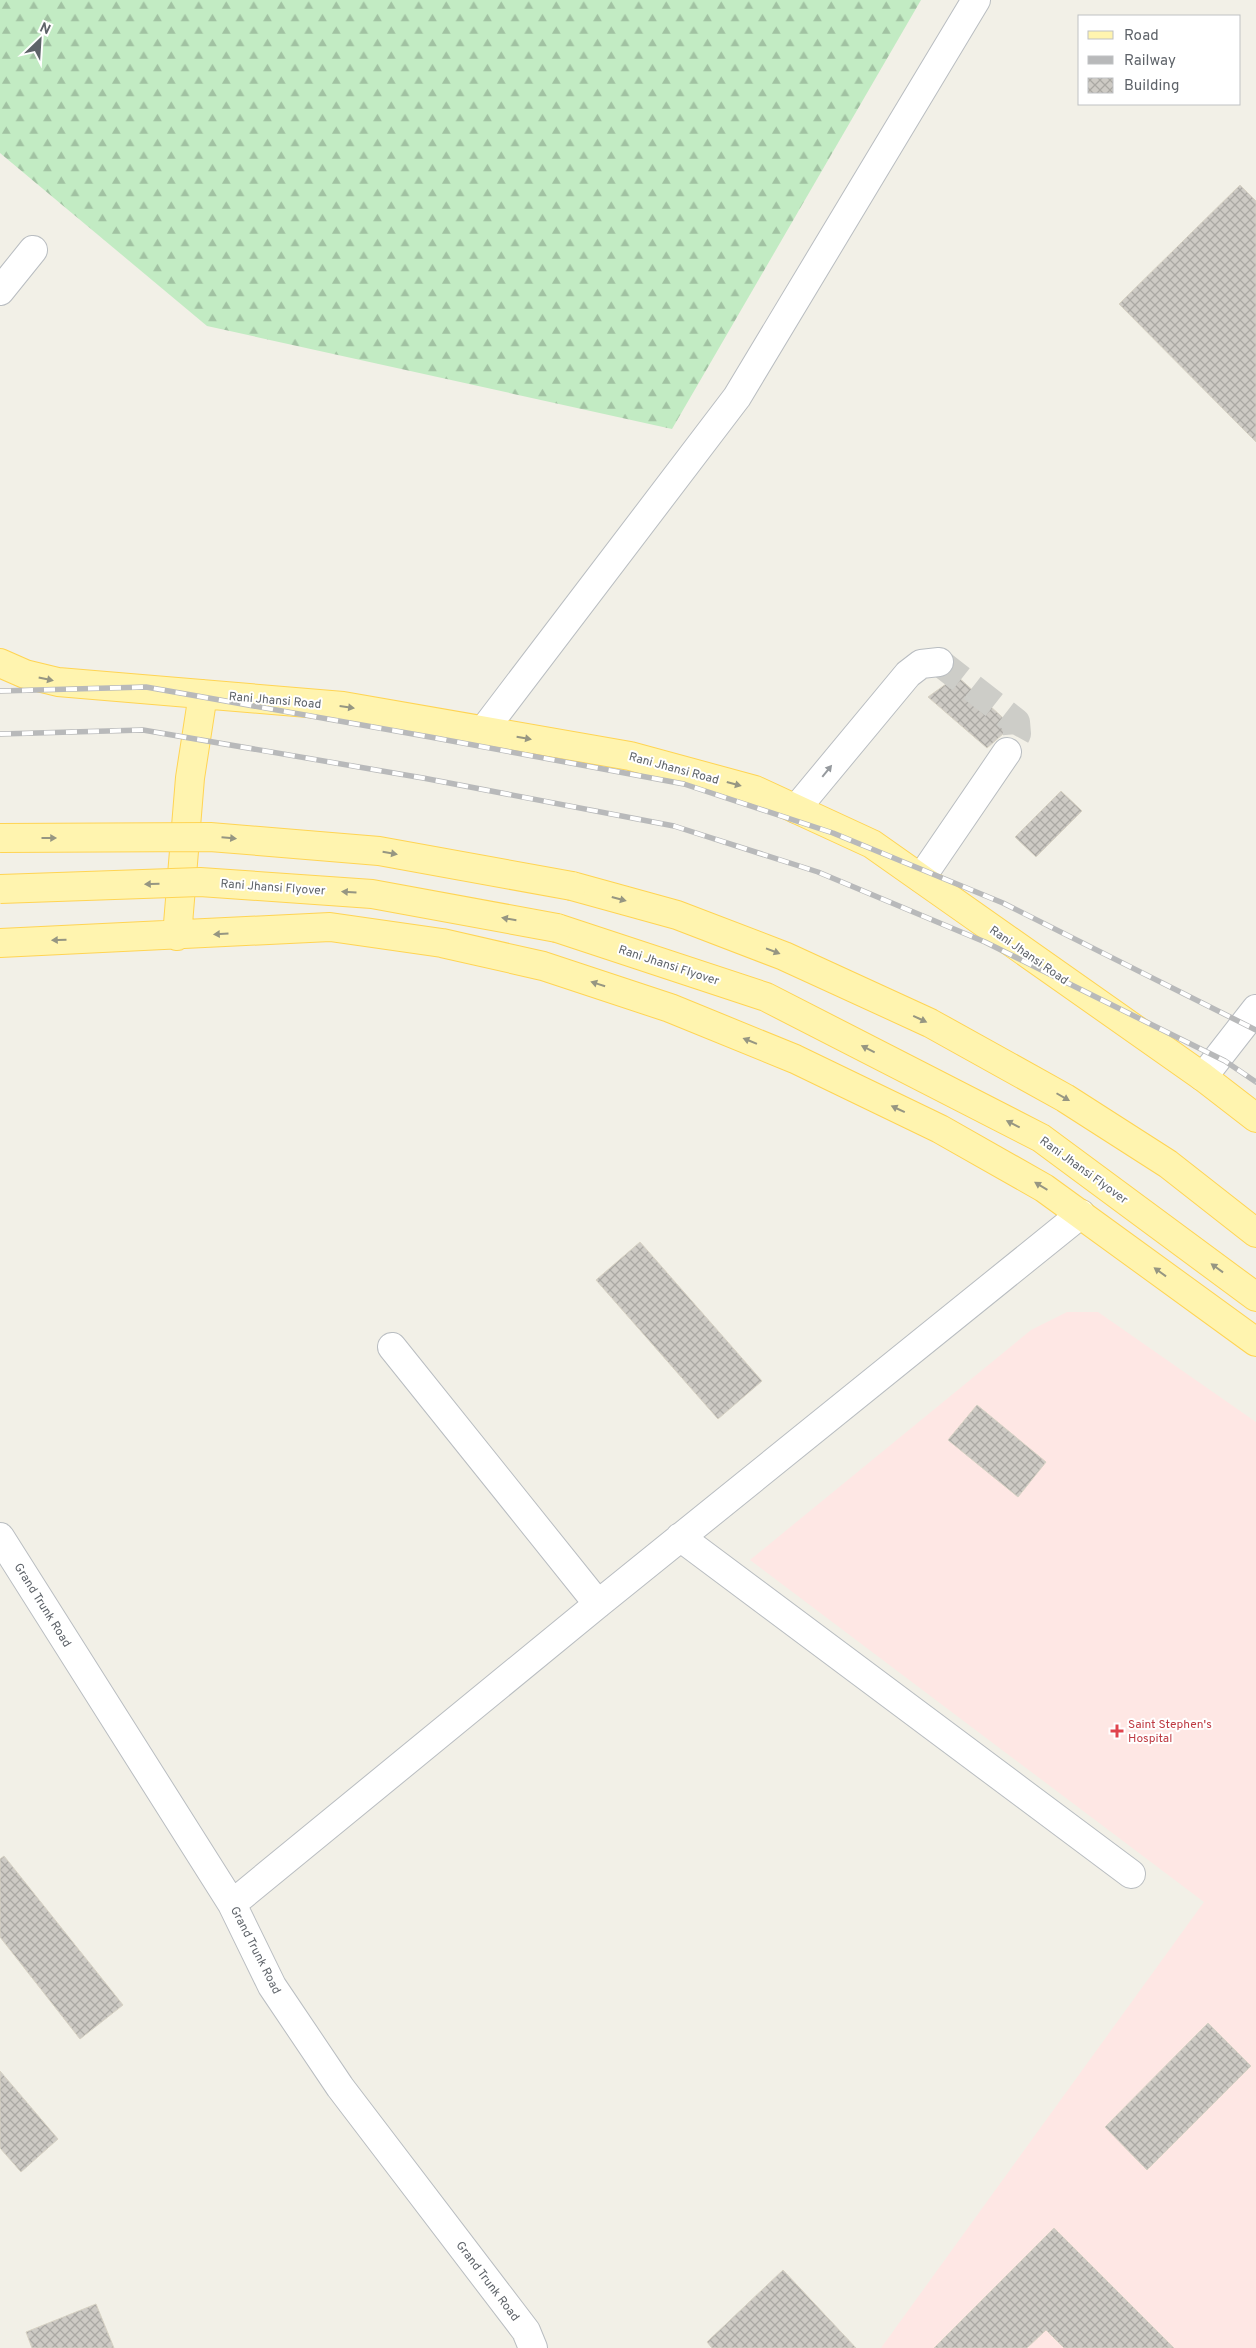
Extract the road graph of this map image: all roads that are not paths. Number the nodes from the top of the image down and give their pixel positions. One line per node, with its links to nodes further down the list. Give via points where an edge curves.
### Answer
1 (976, 0): 7 (street, via 737,397)
2 (33, 250): 3 (street)
3 (0, 291)
4 (939, 662): 9 (street, one-way to 4, via 908,674 921,664)
5 (0, 663): 6 (main road, Rani Jhansi Road, one-way to 6, via 25,674 58,682)
6 (203, 694): 7 (main road, Rani Jhansi Road, one-way to 7, via 343,706); 13 (main road, via 190,778)
7 (483, 731): 9 (main road, Rani Jhansi Road, one-way to 9, via 630,756 755,790)
8 (1007, 752): 11 (street)
9 (796, 809): 11 (main road, Rani Jhansi Road, via 872,844)
10 (0, 838): 19 (main road, one-way to 19, bridge, via 210,837 379,851 572,886 677,915 784,956 930,1023 1065,1098 1168,1164)
11 (920, 878): 16 (main road, Rani Jhansi Road)
12 (0, 888): 20 (main road, Rani Jhansi Flyover, one-way to 12, bridge, via 1041,1138 766,997 557,928 372,894 200,882)
13 (177, 936): 14 (main road, one-way to 14); 18 (main road, one-way to 13, via 1044,1188 940,1129 795,1059 670,1008 542,966 442,943 330,927)
14 (0, 943)
15 (1256, 1009): 16 (street)
16 (1203, 1077): 17 (main road, Rani Jhansi Road)
17 (1256, 1118)
18 (1080, 1214): 21 (main road, one-way to 18); 24 (street)
19 (1256, 1233)
20 (1256, 1297)
21 (1256, 1342)
22 (392, 1347): 25 (street)
23 (0, 1537): 27 (street, Grand Trunk Road)
24 (680, 1537): 25 (street); 26 (street)
25 (598, 1604): 27 (street)
26 (1131, 1874)
27 (232, 1904): 28 (street, Grand Trunk Road, via 272,1986 340,2087 526,2332)
28 (533, 2348)

